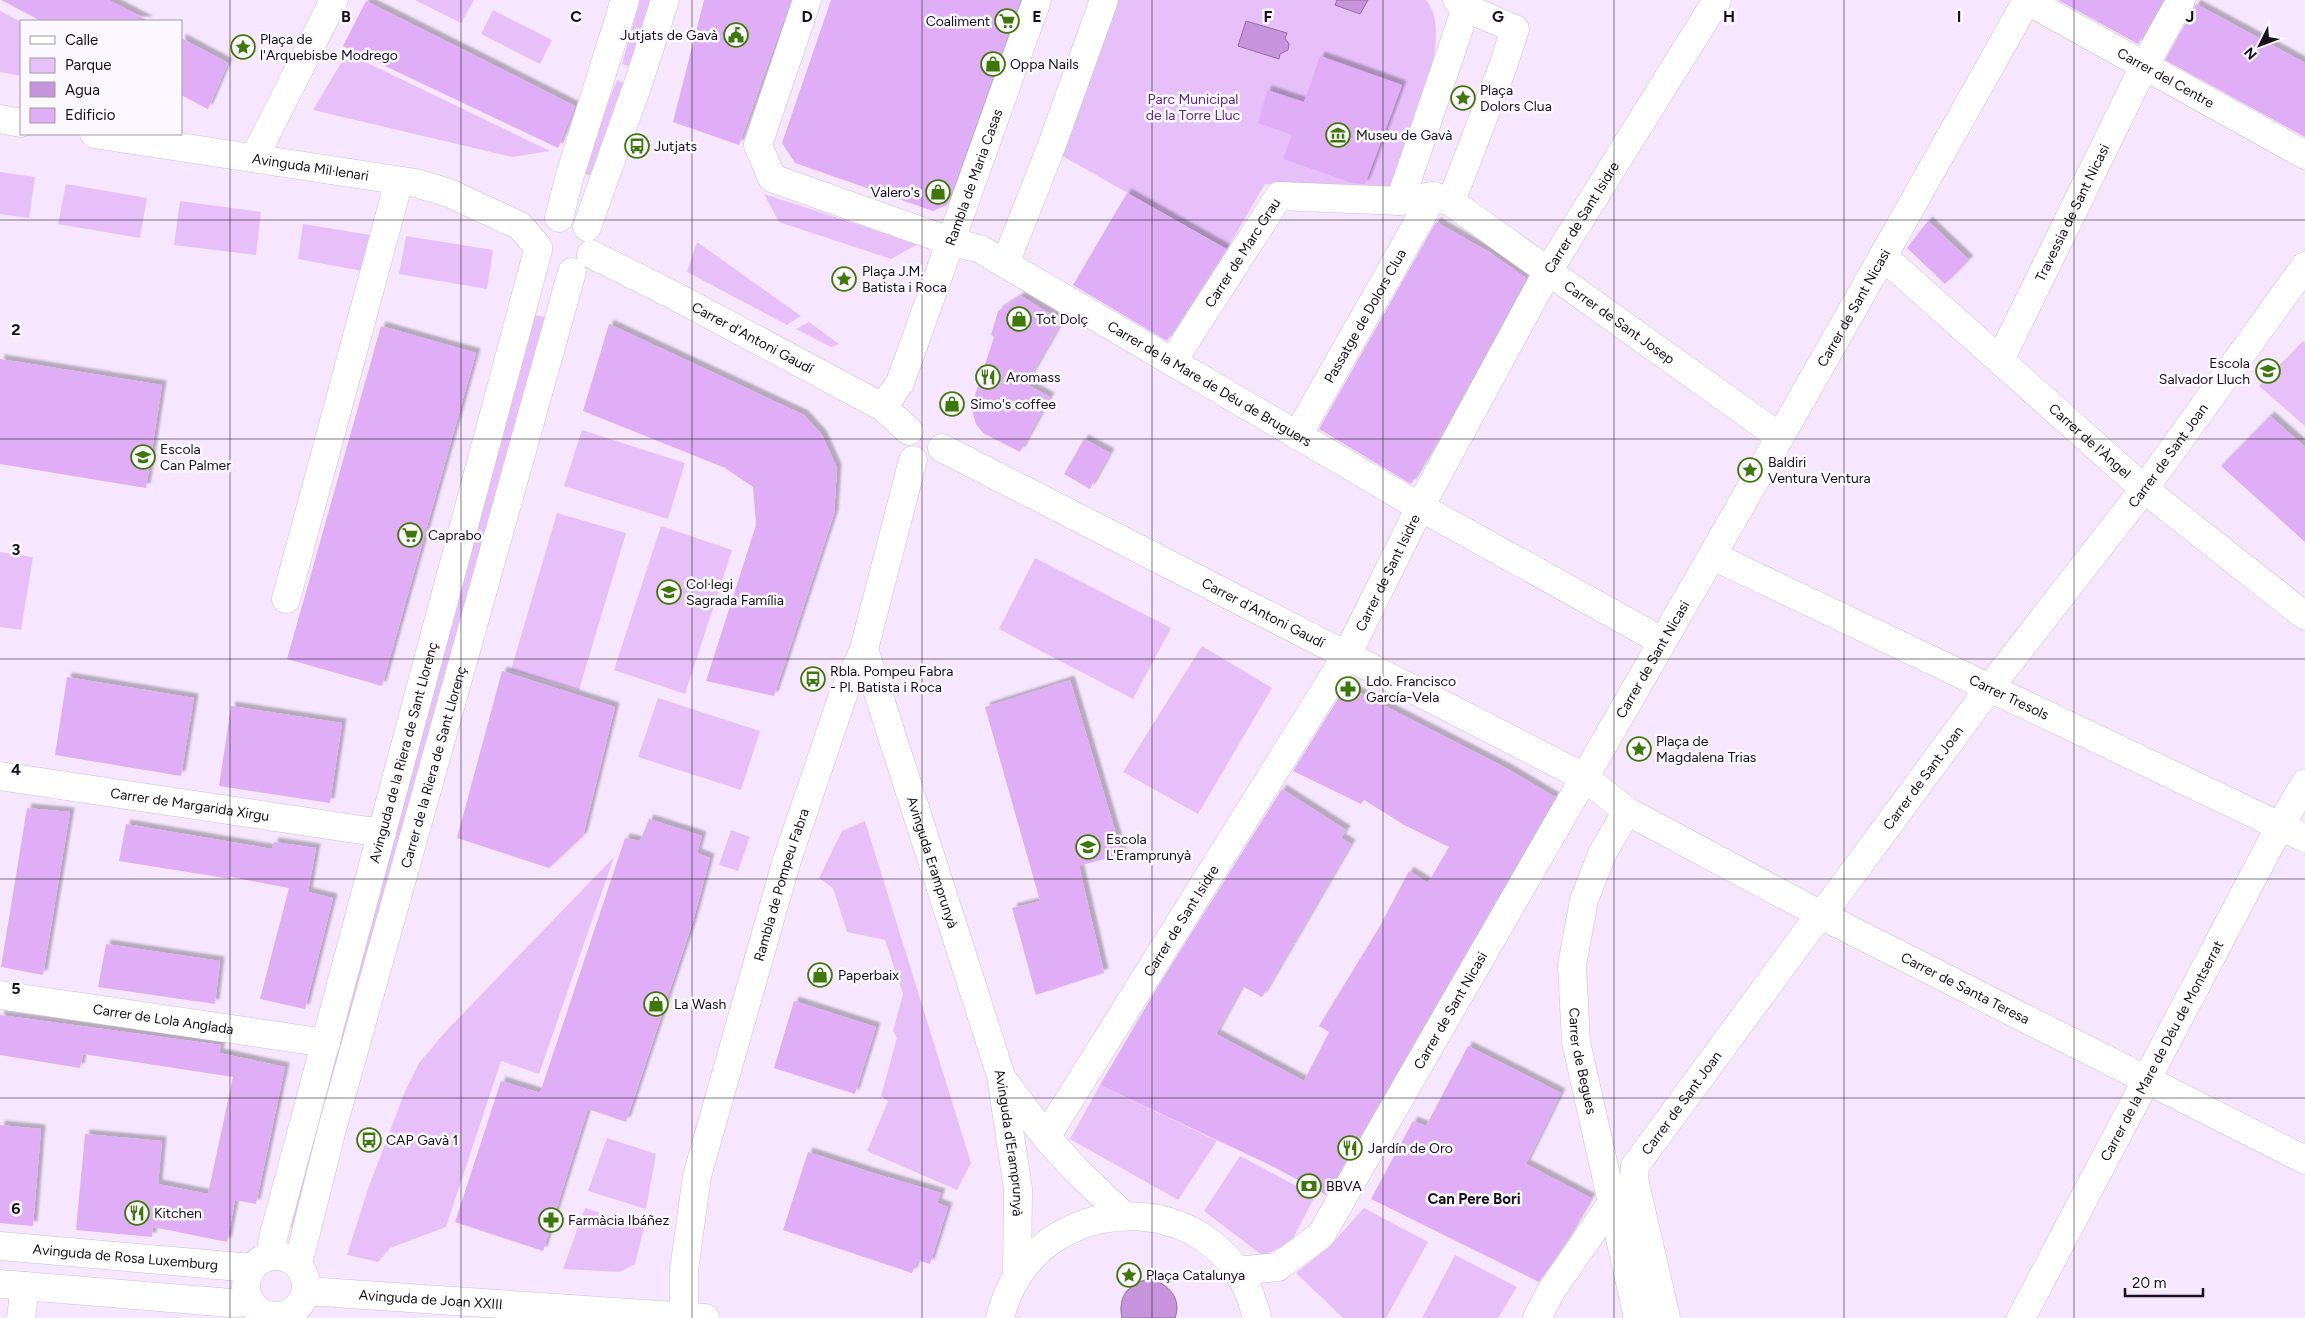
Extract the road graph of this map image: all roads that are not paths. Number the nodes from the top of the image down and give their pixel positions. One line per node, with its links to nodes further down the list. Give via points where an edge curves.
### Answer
1 (334, 0): 16 (street)
2 (625, 0): 20 (street)
3 (665, 0): 22 (street)
4 (807, 0): 23 (street, Carrer de la Mare de Déu de Bruguers, via 758,145 772,178)
5 (1037, 0): 23 (street, Rambla de Maria Casas)
6 (1104, 0): 27 (street)
7 (1717, 0): 29 (street, Carrer de Sant Isidre)
8 (2027, 0): 11 (street, Carrer del Centre); 25 (street, Carrer de Sant Nicasi)
9 (2181, 0): 11 (street, Travessia de Sant Nicasi)
10 (1462, 4): 18 (street, Passatge de Dolors Clua, via 1514,29 1503,66); 19 (street)
11 (2144, 66): 15 (street, Carrer del Centre); 30 (street, Travessia de Sant Nicasi)
12 (0, 119): 13 (street)
13 (20, 123)
14 (101, 135): 16 (street, Avinguda Mil·lenari)
15 (2305, 155)
16 (254, 158): 17 (street, Avinguda Mil·lenari)
17 (399, 181): 21 (street, Avinguda Mil·lenari, via 449,193); 41 (street)
18 (1442, 199): 19 (street); 29 (street, Carrer de Sant Josep); 34 (street, Passatge de Dolors Clua)
19 (1400, 202): 31 (street, Carrer de Marc Grau, via 1279,196)
20 (555, 220): 21 (street); 22 (street, via 574,218); 24 (street, via 540,234)
21 (520, 226): 24 (street, Avinguda Mil·lenari)
22 (587, 227): 26 (street, via 593,242)
23 (952, 242): 27 (street, Carrer de la Mare de Déu de Bruguers, via 980,249); 32 (street, Rambla de Maria Casas, via 900,383)
24 (538, 248): 26 (street, via 548,266 563,272); 52 (street, Avinguda de la Riera de Sant Llorenç)
25 (1884, 257): 30 (street, Carrer de l'Àngel); 35 (street, Carrer de Sant Nicasi)
26 (582, 263): 32 (street, Carrer d'Antoni Gaudí, via 675,296); 65 (street, Carrer de la Riera de Sant Llorenç, via 335,1119)
27 (1006, 264): 31 (street, Carrer de la Mare de Déu de Bruguers)
28 (2305, 266): 38 (street, Carrer de Sant Joan)
29 (1548, 271): 35 (street, Carrer de Sant Josep); 39 (street, Carrer de Sant Isidre)
30 (2000, 360): 38 (street, Carrer de l'Àngel)
31 (1172, 362): 34 (street, Carrer de la Mare de Déu de Bruguers)
32 (883, 407): 33 (street, Carrer d'Antoni Gaudí)
33 (909, 431): 36 (street, via 921,424 932,426 940,434); 37 (street, via 905,437 905,448)
34 (1298, 436): 39 (street, Carrer de la Mare de Déu de Bruguers)
35 (1780, 437): 40 (street, Carrer de Sant Nicasi)
36 (942, 448): 37 (street, via 939,455 930,461); 45 (street, Carrer d'Antoni Gaudí)
37 (913, 460): 44 (street, Rambla de Pompeu Fabra)
38 (2144, 489): 42 (street, Carrer de l'Àngel); 46 (street, Carrer de Sant Joan)
39 (1420, 507): 43 (street, Carrer de la Mare de Déu de Bruguers); 45 (street, Carrer de Sant Isidre)
40 (1714, 556): 43 (street, Carrer de Sant Nicasi); 46 (street, Carrer Tresols)
41 (286, 599)
42 (2305, 616)
43 (1662, 641): 48 (street, Carrer de Sant Nicasi)
44 (864, 649): 57 (street, Avinguda Eramprunyà); 73 (street, Rambla de Pompeu Fabra, via 843,695 786,863 696,1176 684,1270)
45 (1347, 655): 48 (street, Carrer d'Antoni Gaudí); 59 (street, Carrer de Sant Isidre)
46 (1990, 687): 51 (street, Carrer Tresols); 54 (street, Carrer de Sant Joan)
47 (0, 776): 52 (street, Carrer de Margarida Xirgu)
48 (1584, 777): 50 (street); 66 (street, Carrer de Sant Nicasi, via 1320,1236 1278,1267)
49 (2305, 783): 51 (street, Carrer de la Mare de Déu de Montserrat)
50 (1628, 811): 54 (street, Carrer de Santa Teresa); 61 (street, Carrer de Begues, via 1602,854 1584,900 1572,965 1576,1042)
51 (2280, 826): 53 (street, Carrer Tresols); 58 (street, Carrer de la Mare de Déu de Montserrat)
52 (382, 833): 56 (street, Avinguda de la Riera de Sant Llorenç)
53 (2305, 838)
54 (1821, 915): 58 (street, Carrer de Santa Teresa); 78 (street, Carrer de Sant Joan, via 1634,1170)
55 (0, 996): 56 (street, Carrer de Lola Anglada)
56 (326, 1042): 64 (street, Avinguda de la Riera de Sant Llorenç, via 273,1238)
57 (1000, 1076): 59 (street, Avinguda d'Eramprunyà); 67 (street, Avinguda d'Eramprunyà, via 1018,1189)
58 (2146, 1079): 60 (street, Carrer de Santa Teresa); 79 (street, Carrer de la Mare de Déu de Montserrat)
59 (1046, 1137): 62 (street, Avinguda d'Eramprunyà)
60 (2305, 1160)
61 (1612, 1203): 76 (street); 77 (street, Carrer de Begues)
62 (1123, 1215): 66 (street, via 1155,1218 1187,1229 1214,1247); 67 (street, via 1097,1218 1062,1233 1042,1247)
63 (0, 1246): 64 (street, Avinguda de Rosa Luxemburg)
64 (261, 1262): 65 (street, via 280,1256); 70 (street, via 245,1283)
65 (298, 1264): 69 (street, via 306,1282)
66 (1236, 1271): 75 (street)
67 (1017, 1276): 74 (street)
68 (13, 1285): 70 (street, via 231,1303); 72 (street)
69 (306, 1291): 71 (street, via 300,1305); 73 (street, Avinguda de Joan XXIII)
70 (253, 1310): 71 (street)
71 (286, 1316)
72 (21, 1318)
73 (691, 1318)
74 (1000, 1318)
75 (1257, 1318)
76 (1537, 1318)
77 (1638, 1318)
78 (1666, 1318)
79 (2021, 1318)

